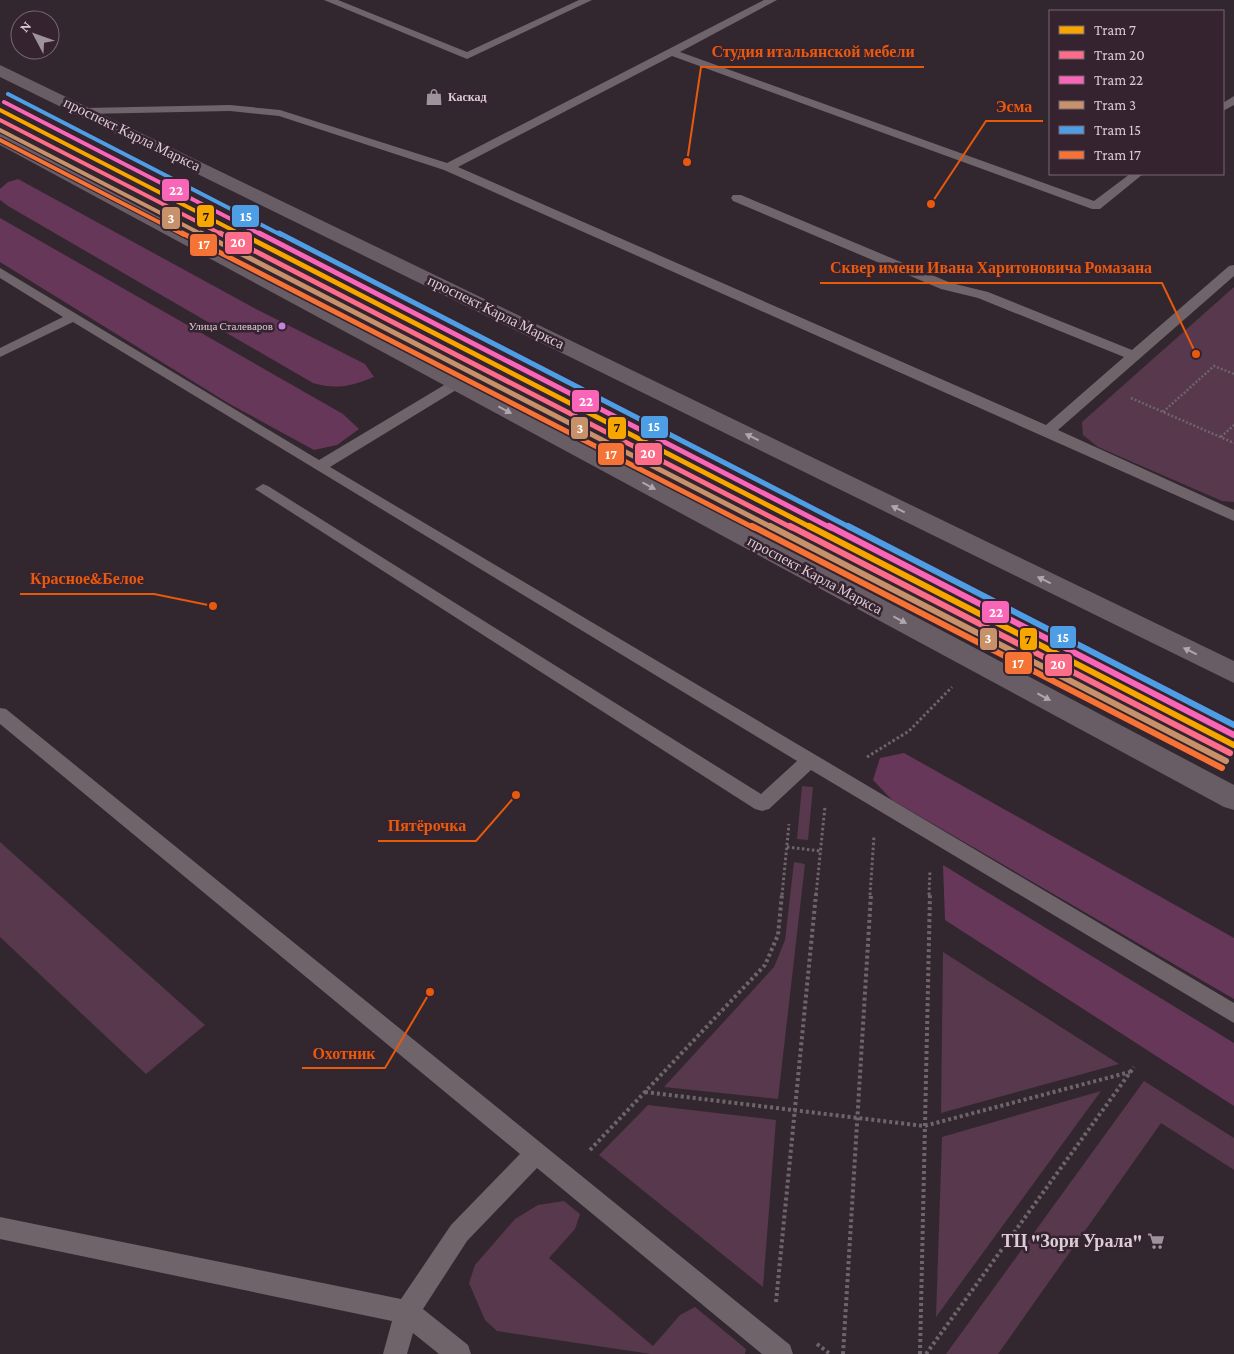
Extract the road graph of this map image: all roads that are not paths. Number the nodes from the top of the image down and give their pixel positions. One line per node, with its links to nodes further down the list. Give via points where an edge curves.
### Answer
1 (329, 0): 2 (lane, via 467,56)
2 (588, 0)
3 (772, 0): 4 (lane)
4 (671, 52): 10 (lane); 11 (lane, via 1096,206)
5 (0, 70): 8 (main road, проспект Карла Маркса)
6 (1234, 99): 7 (lane)
7 (1224, 107)
8 (86, 112): 10 (lane, via 230,108 280,113); 23 (main road, проспект Карла Маркса, one-way to 8)
9 (0, 138): 18 (main road, проспект Карла Маркса)
10 (448, 167): 19 (lane)
11 (1136, 175)
12 (737, 198): 17 (lane, via 946,286 983,295)
13 (1234, 269): 17 (lane)
14 (0, 272): 15 (lane)
15 (73, 316): 16 (lane); 20 (lane)
16 (0, 353)
17 (1134, 356): 19 (lane)
18 (456, 384): 20 (lane); 26 (main road, проспект Карла Маркса, one-way to 26)
19 (1048, 431): 22 (lane)
20 (319, 467): 25 (lane)
21 (263, 489): 25 (lane, via 762,804)
22 (1234, 516)
23 (1234, 673)
24 (0, 714): 28 (lane)
25 (810, 760): 27 (lane)
26 (1234, 799)
27 (1234, 1014)
28 (536, 1153): 30 (lane, via 459,1233); 33 (lane)
29 (0, 1228): 30 (lane)
30 (407, 1312): 31 (lane); 32 (lane)
31 (395, 1354)
32 (459, 1354)
33 (781, 1354)

